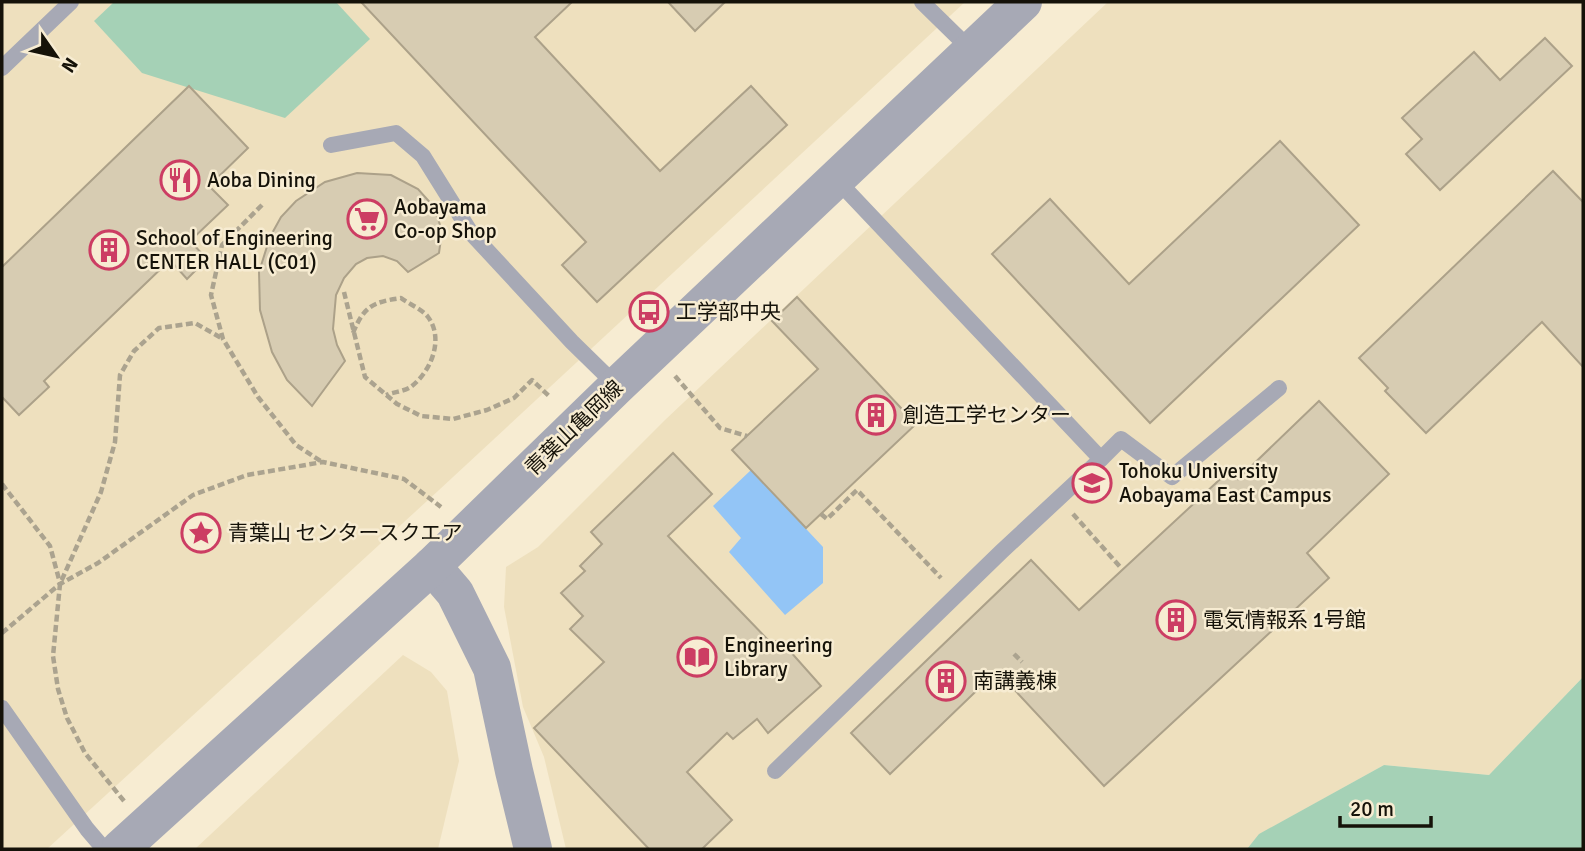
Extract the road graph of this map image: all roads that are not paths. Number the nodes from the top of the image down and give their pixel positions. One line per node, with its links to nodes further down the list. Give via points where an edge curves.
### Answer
1 (71, 2): 5 (lane)
2 (922, 2): 4 (lane)
3 (1023, 2): 4 (street, 青葉山亀岡線)
4 (971, 50): 7 (street, 青葉山亀岡線)
5 (2, 68)
6 (331, 145): 8 (lane, via 396,133 423,156 471,233)
7 (835, 178): 8 (street, 青葉山亀岡線); 10 (lane)
8 (617, 386): 11 (street, 青葉山亀岡線)
9 (1279, 388): 10 (lane, via 1172,477 1121,439)
10 (1101, 459): 13 (lane)
11 (432, 566): 15 (street, 青葉山亀岡線); 16 (street, via 455,593 492,668)
12 (2, 708): 14 (lane)
13 (775, 771)
14 (104, 849)
15 (120, 849)
16 (534, 849)

